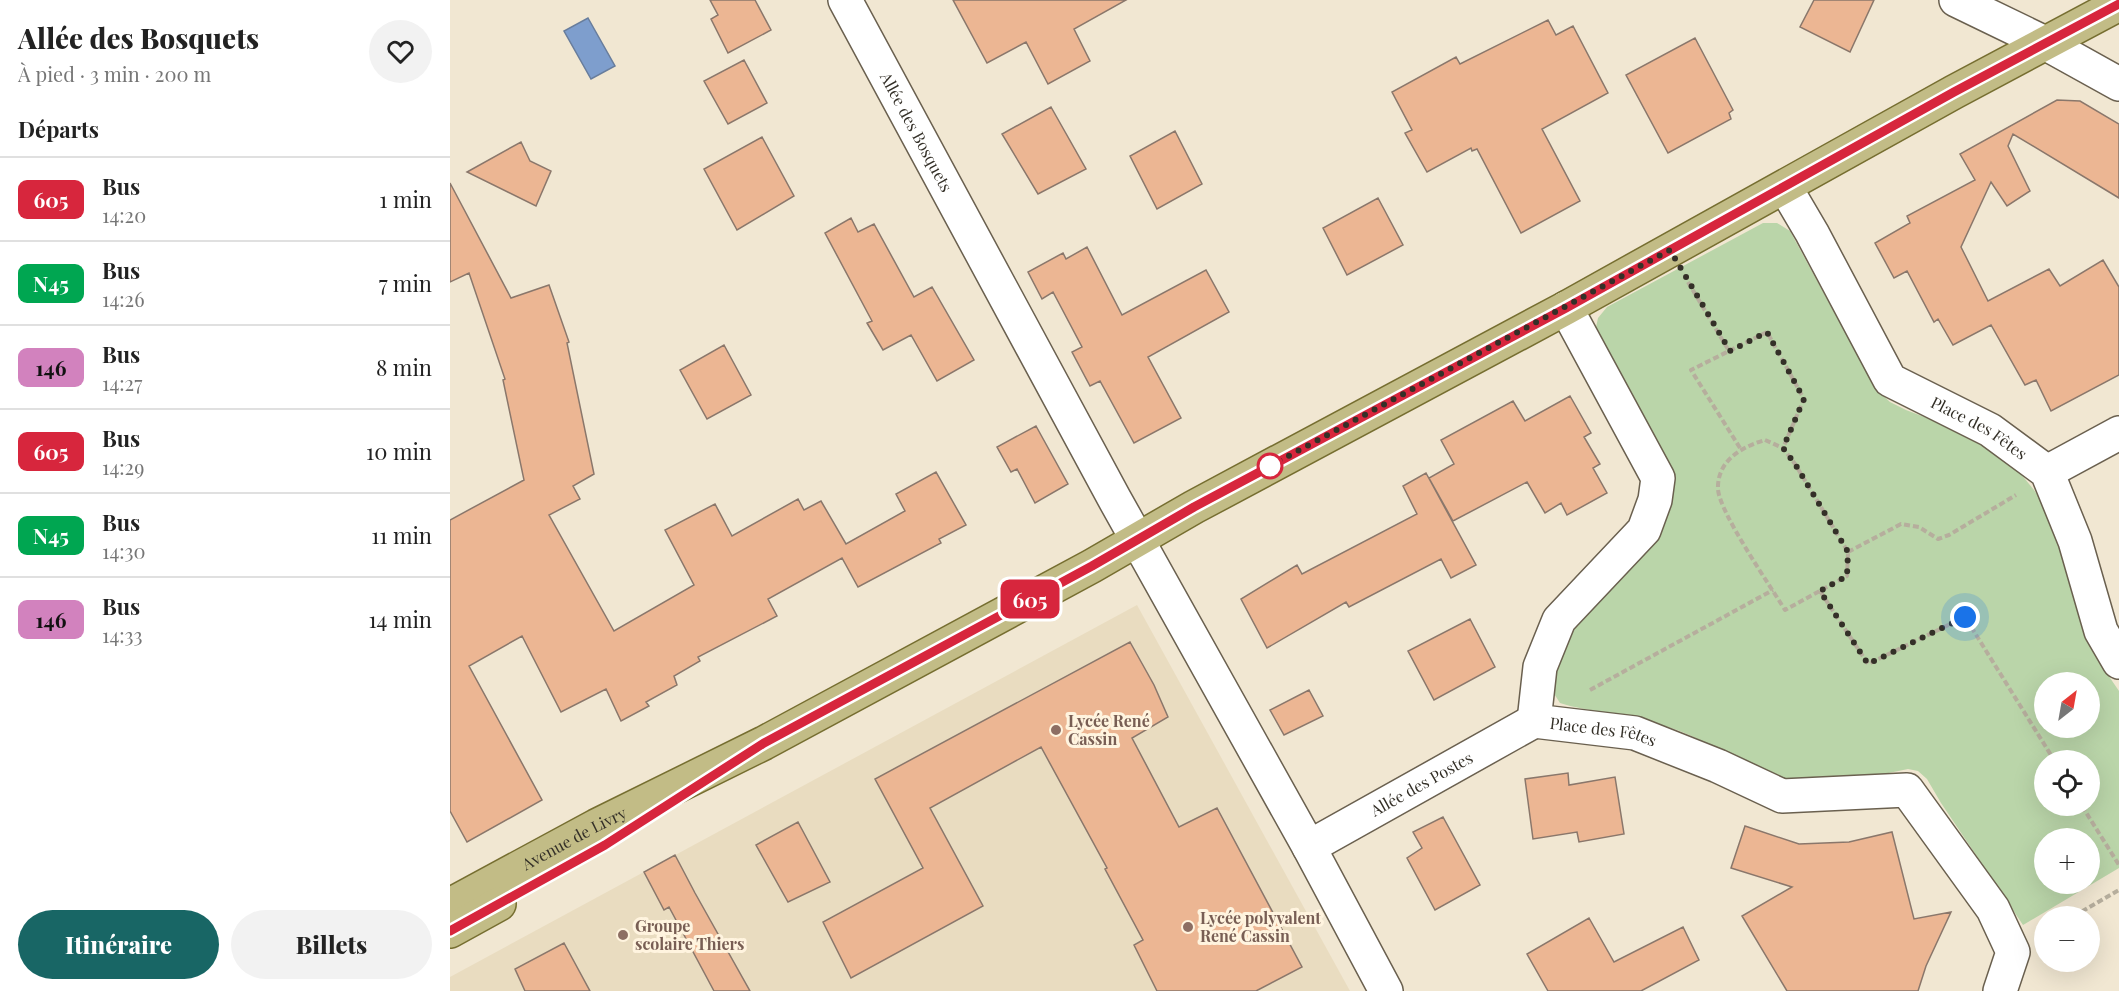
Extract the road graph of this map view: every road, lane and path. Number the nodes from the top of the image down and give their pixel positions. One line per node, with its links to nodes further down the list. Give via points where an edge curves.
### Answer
1 (844, 0): 14 (street, Allée des Bosquets)
2 (1956, 0): 4 (street)
3 (2119, 4): 4 (main road, Avenue de Livry)
4 (2045, 44): 5 (street); 6 (main road, Avenue de Livry)
5 (2119, 84)
6 (1785, 187): 7 (main road, Avenue de Livry); 13 (street, Place des Fêtes, via 1890,380 1990,430)
7 (1670, 250): 8 (main road, Avenue de Livry); 9 (path)
8 (1566, 308): 14 (main road, Avenue de Livry); 20 (street, Place des Fêtes, via 1658,478 1644,530 1559,620 1540,667)
9 (1730, 351): 11 (path, via 1692,370); 12 (path, via 1767,332 1804,399)
10 (2119, 433): 13 (street)
11 (1740, 448): 12 (path, via 1765,440); 16 (path, via 1721,473 1718,490 1724,510)
12 (1783, 448): 15 (path)
13 (2047, 472): 15 (path, via 1949,535 1938,538 1919,527 1901,524); 18 (street, via 2075,541 2101,631)
14 (1136, 540): 21 (main road, Avenue de Livry); 24 (street, Allée des Bosquets)
15 (1848, 552): 17 (path, via 1847,576)
16 (1773, 590): 17 (path, via 1785,610); 19 (path)
17 (1820, 591): 22 (path, via 1868,664 1965,617)
18 (2119, 662)
19 (1586, 693)
20 (1534, 721): 24 (street, Allée des Postes); 31 (street, Place des Fêtes, via 1635,733 1782,796 1907,790 1993,909 2013,952)
21 (764, 743): 27 (main road, Avenue de Livry, via 596,826); 29 (main road, Avenue de Livry, via 605,845)
22 (2048, 750)
23 (2088, 816): 25 (path)
24 (1309, 847): 30 (street, Allée des Bosquets)
25 (2119, 865)
26 (2119, 890): 28 (path)
27 (450, 905)
28 (2091, 906)
29 (450, 931)
30 (1386, 991)
31 (2000, 991)

